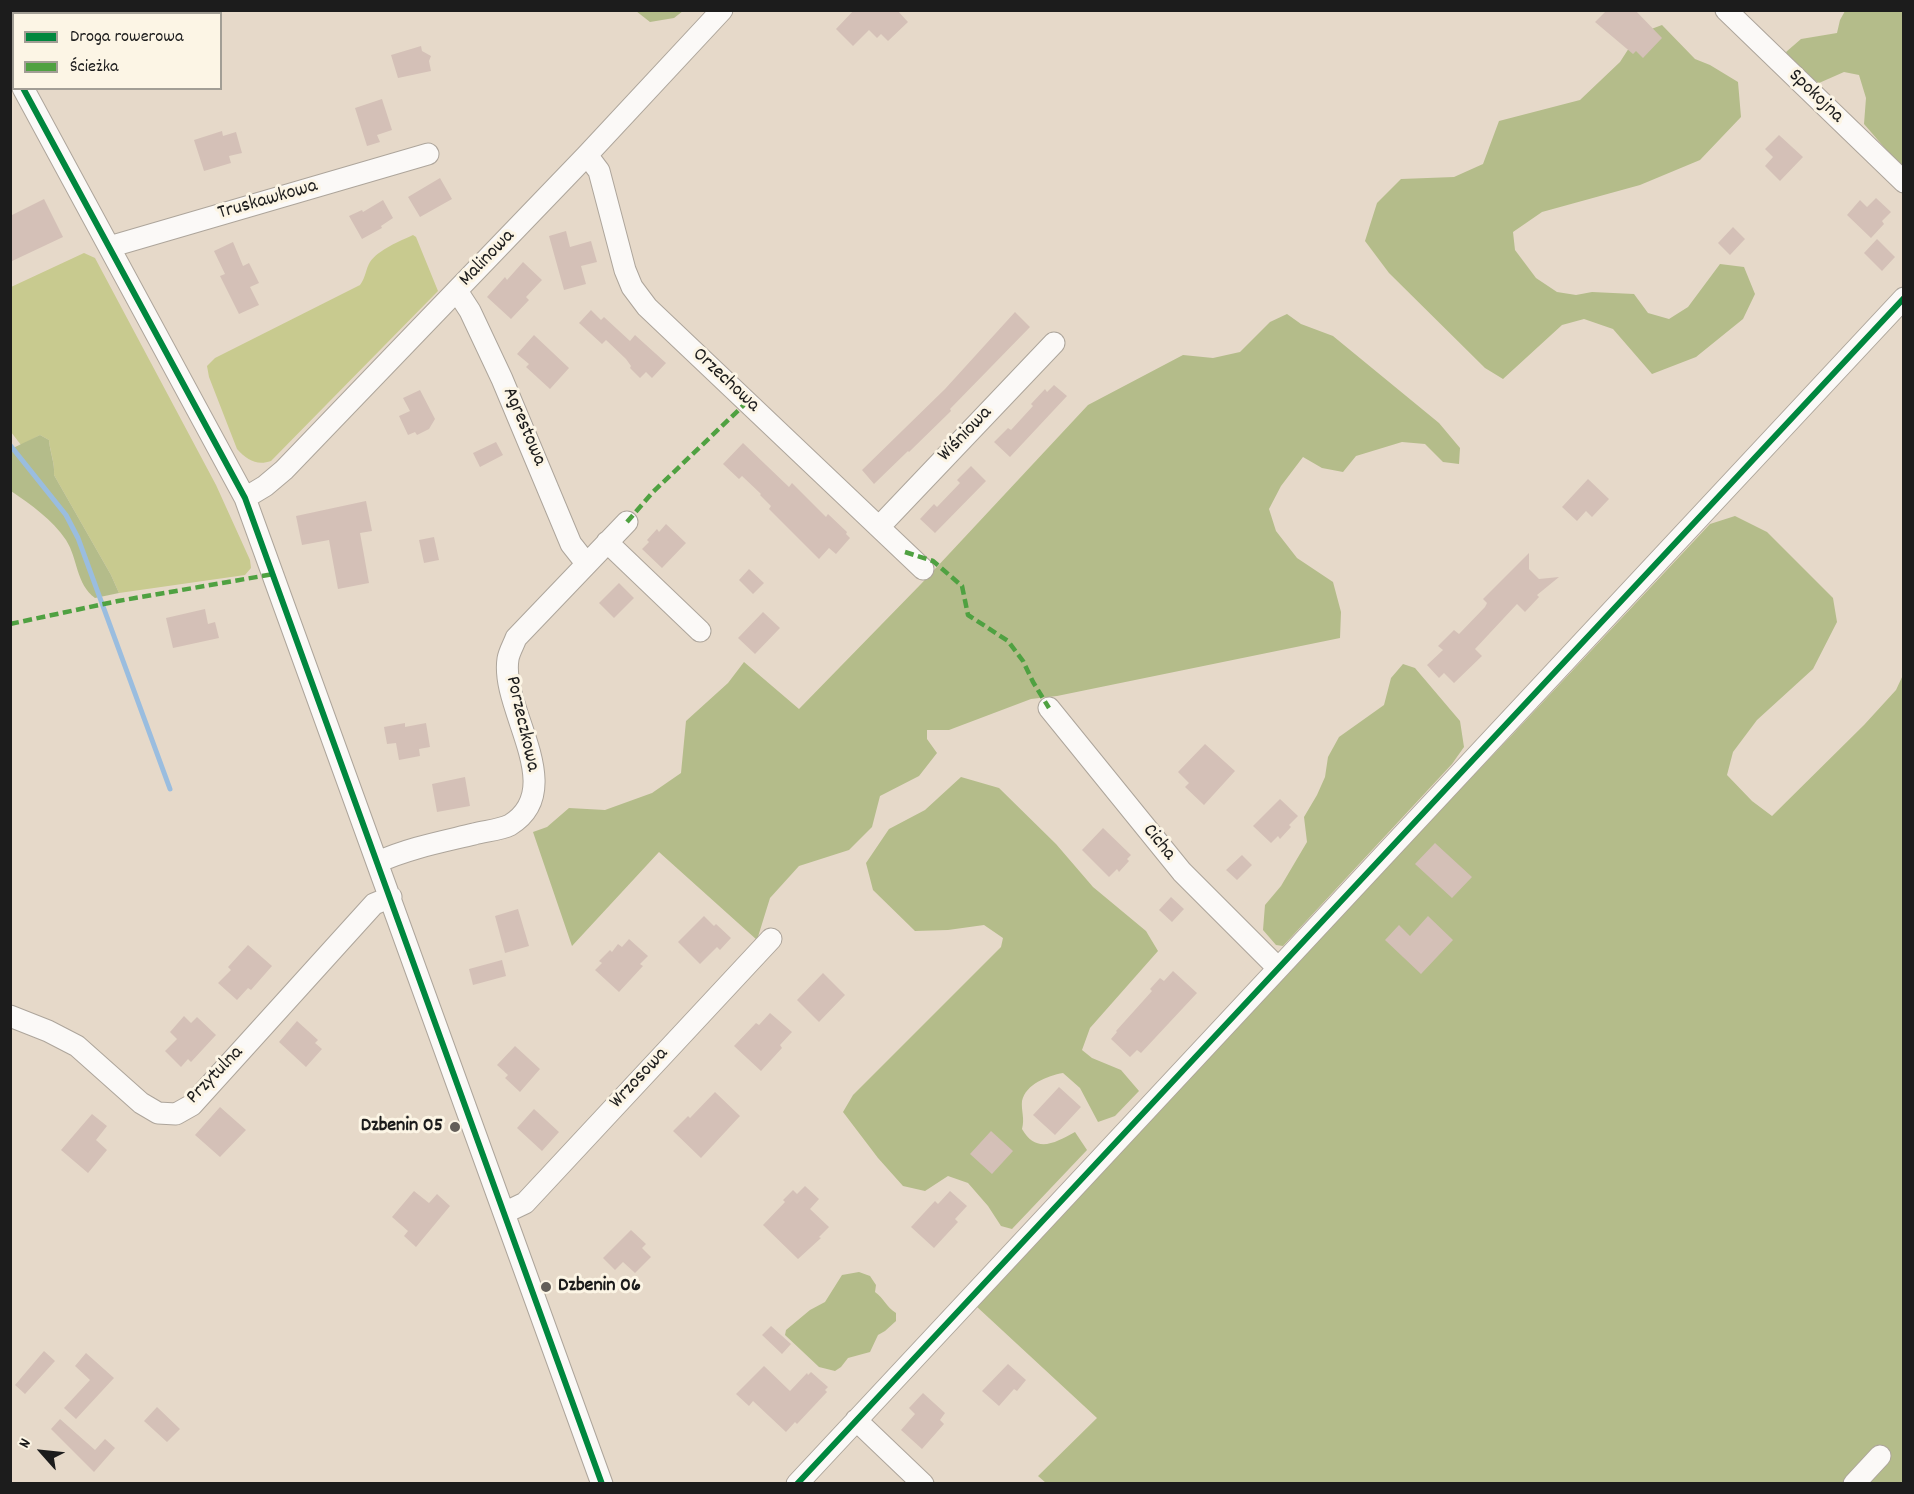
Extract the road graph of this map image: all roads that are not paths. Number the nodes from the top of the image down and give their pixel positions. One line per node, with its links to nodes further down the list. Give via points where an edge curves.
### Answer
1 (722, 10): 5 (street, Malinowa)
2 (1726, 10): 6 (street, Spokojna)
3 (24, 90): 7 (street)
4 (428, 154): 7 (street, Truskawkowa)
5 (587, 155): 8 (street, Malinowa); 13 (street, Orzechowa, via 599,171 625,270 647,307)
6 (1904, 182)
7 (109, 247): 11 (street)
8 (456, 291): 11 (street, Malinowa, via 284,470); 15 (street, Agrestowa, via 470,311 502,379 571,544)
9 (1904, 298): 22 (street)
10 (1054, 343): 13 (street, Wiśniowa)
11 (245, 498): 19 (street)
12 (627, 522): 14 (street, Porzeczkowa)
13 (879, 527): 16 (street, Orzechowa)
14 (607, 542): 15 (street, Porzeczkowa); 17 (street)
15 (586, 562): 19 (street, Porzeczkowa, via 516,638 508,659 509,681 535,791 527,811 508,826 402,851)
16 (923, 569)
17 (700, 631)
18 (1049, 708): 22 (street, Cicha, via 1182,872)
19 (378, 862): 20 (street)
20 (390, 897): 23 (street, Przytulna, via 374,904 192,1105 176,1114 158,1113 141,1103 77,1046); 24 (street)
21 (771, 939): 24 (street, Wrzosowa, via 525,1203)
22 (1277, 967): 25 (street)
23 (10, 1016)
24 (504, 1213): 27 (street)
25 (856, 1420): 28 (street); 29 (street)
26 (1880, 1456): 30 (street)
27 (602, 1484)
28 (797, 1484)
29 (923, 1484)
30 (1854, 1484)

